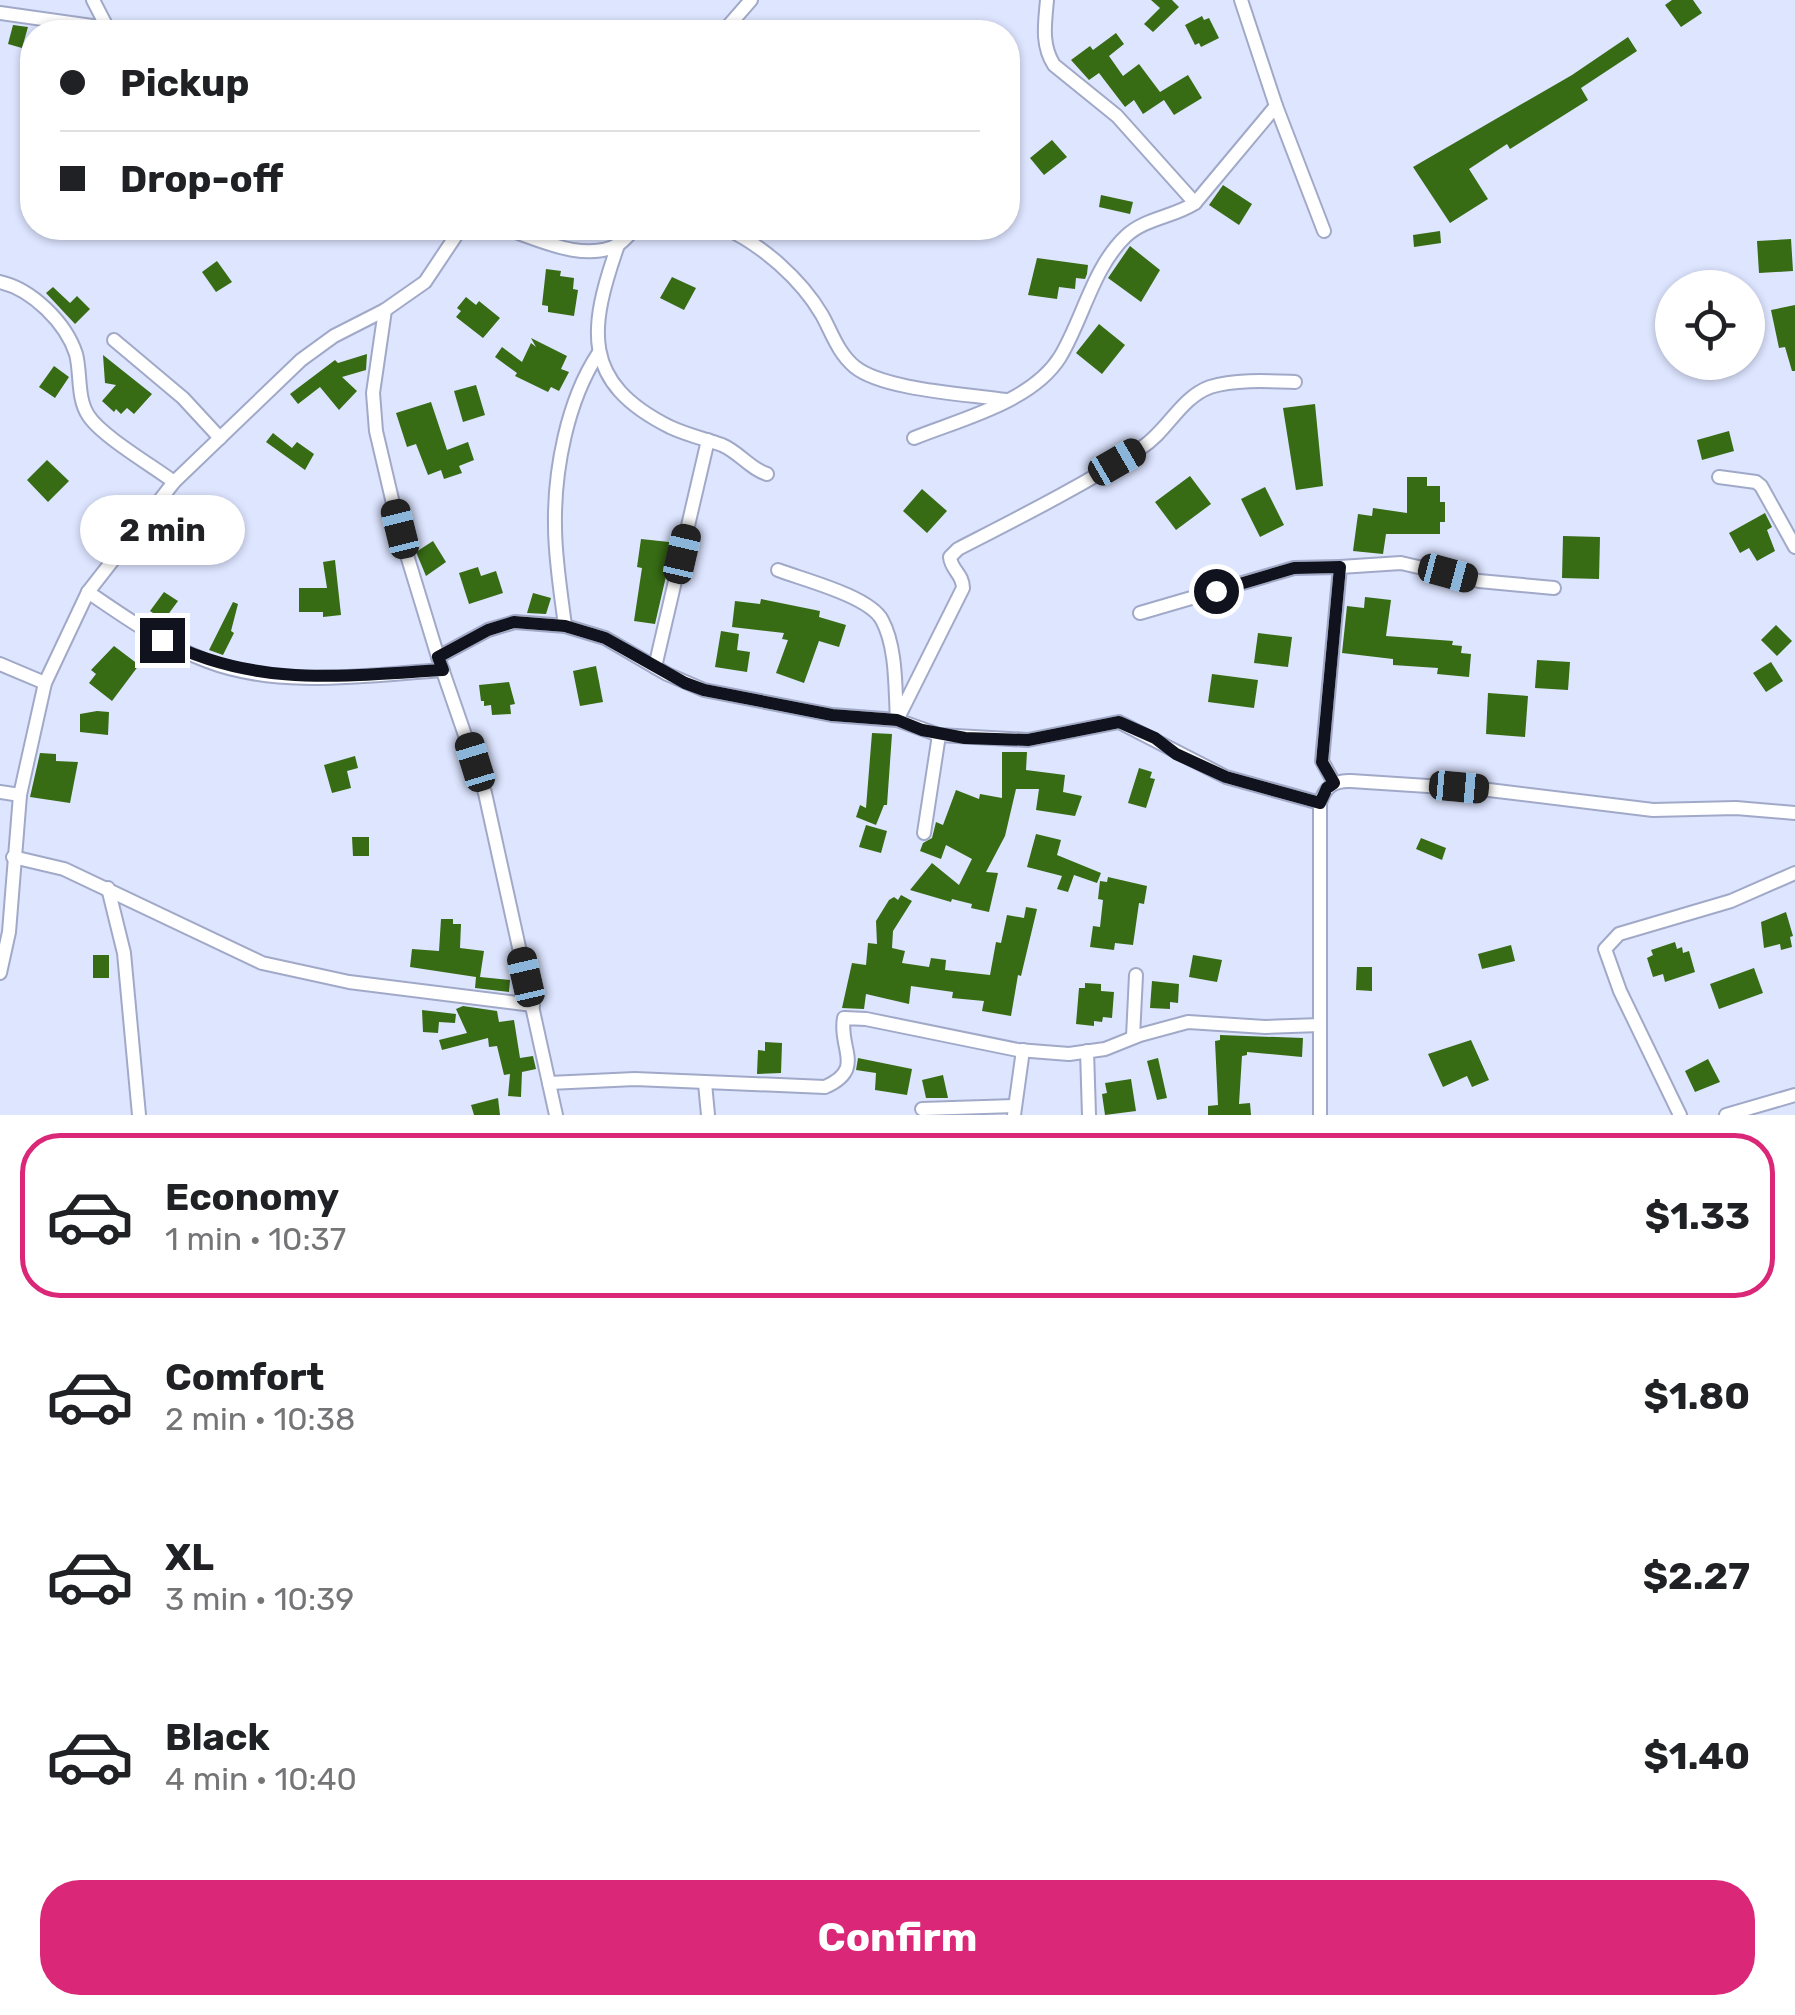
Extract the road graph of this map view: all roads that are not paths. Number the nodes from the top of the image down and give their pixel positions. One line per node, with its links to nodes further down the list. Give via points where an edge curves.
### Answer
1 (751, 0): 6 (street)
2 (1047, 0): 8 (street, via 1044,36 1054,65 1117,116)
3 (1241, 0): 7 (street)
4 (0, 14): 5 (street)
5 (40, 20)
6 (733, 20)
7 (1276, 106): 8 (street); 9 (street)
8 (1195, 203): 20 (street, via 1125,236 1060,357 1047,375)
9 (1324, 231)
10 (453, 240): 16 (street, via 425,282)
11 (542, 240): 14 (street, via 592,251)
12 (622, 240): 14 (street)
13 (751, 240): 20 (street, via 810,296 856,368 886,382)
14 (618, 244): 18 (street, via 600,306)
15 (0, 282): 26 (street, via 16,286 63,327 76,353 86,414)
16 (385, 310): 21 (street, via 301,360); 34 (street, via 376,432)
17 (114, 340): 21 (street)
18 (598, 354): 23 (street, via 610,382 648,414); 33 (street, via 575,404 558,488)
19 (1295, 382): 38 (street, via 1207,388 1146,446 958,548 950,557 964,588)
20 (1008, 400): 22 (street)
21 (220, 438): 26 (street)
22 (914, 438)
23 (708, 440): 24 (street); 36 (street)
24 (767, 474)
25 (1719, 477): 27 (street, via 1761,486)
26 (174, 482): 31 (street)
27 (1795, 547)
28 (1340, 567): 30 (street, via 1401,564); 32 (street, via 1294,568); 40 (street, via 1322,762)
29 (778, 570): 38 (street, via 878,614 890,647)
30 (1554, 588)
31 (88, 592): 34 (street, via 144,631 211,663 275,676 360,675); 37 (street)
32 (1140, 613)
33 (565, 626): 34 (street, via 514,622 488,630); 36 (street, via 605,638)
34 (440, 663): 52 (street, via 485,793)
35 (0, 664): 37 (street)
36 (656, 667): 38 (street, via 704,690 766,704)
37 (45, 683): 42 (street)
38 (897, 720): 39 (street)
39 (939, 735): 43 (street, via 1028,740 1119,722 1226,777); 45 (street)
40 (1334, 783): 43 (street); 44 (street, via 1474,788 1653,810)
41 (0, 792): 42 (street)
42 (20, 795): 46 (street)
43 (1320, 803): 53 (street)
44 (1795, 813)
45 (924, 833)
46 (13, 856): 48 (street); 49 (street)
47 (1795, 873): 67 (street, via 1732,901 1618,934 1605,948)
48 (108, 888): 52 (street, via 262,963 350,982); 62 (street, via 124,953)
49 (5, 930): 50 (street)
50 (0, 973)
51 (1136, 974): 54 (street)
52 (532, 1005): 57 (street)
53 (1320, 1025): 54 (street, via 1188,1022); 66 (street)
54 (1133, 1038): 56 (street)
55 (1023, 1050): 56 (street); 58 (street, via 844,1018 848,1065 834,1084); 61 (street)
56 (1087, 1051): 65 (street)
57 (549, 1083): 58 (street); 63 (street)
58 (705, 1083): 64 (street)
59 (1795, 1095): 68 (street)
60 (922, 1109): 61 (street)
61 (1014, 1110)
62 (138, 1115)
63 (556, 1115)
64 (708, 1115)
65 (1090, 1115)
66 (1320, 1115)
67 (1680, 1115)
68 (1726, 1115)

